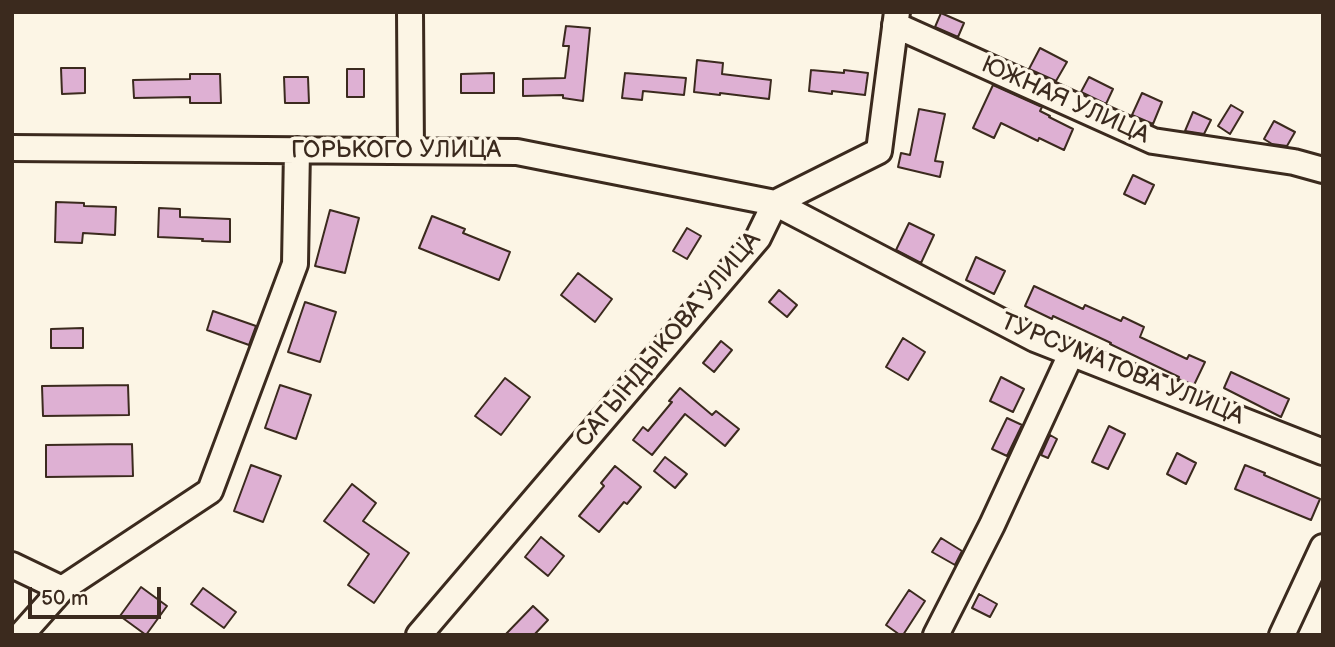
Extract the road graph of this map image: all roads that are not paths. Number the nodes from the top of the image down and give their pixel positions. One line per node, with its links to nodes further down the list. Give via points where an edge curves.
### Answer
1 (410, 12): 5 (street)
2 (896, 19): 6 (street, ЮЖНАЯ УЛИЦА, via 1153,141); 7 (street, via 878,151)
3 (12, 148): 4 (street, ГОРЬКОГО УЛИЦА)
4 (297, 150): 5 (street, ГОРЬКОГО УЛИЦА); 12 (street, via 295,264 210,491)
5 (411, 151): 7 (street, ГОРЬКОГО УЛИЦА, via 517,152)
6 (1323, 170)
7 (775, 203): 8 (street, ТУРСУМАТОВА УЛИЦА, via 1035,340); 14 (street, САГЫНДЫКОВА УЛИЦА, via 758,238)
8 (1071, 354): 9 (street, ТУРСУМАТОВА УЛИЦА); 15 (street)
9 (1323, 452)
10 (1323, 547): 16 (street)
11 (12, 565): 12 (street)
12 (62, 589): 13 (street)
13 (21, 635)
14 (419, 635)
15 (936, 635)
16 (1282, 635)

